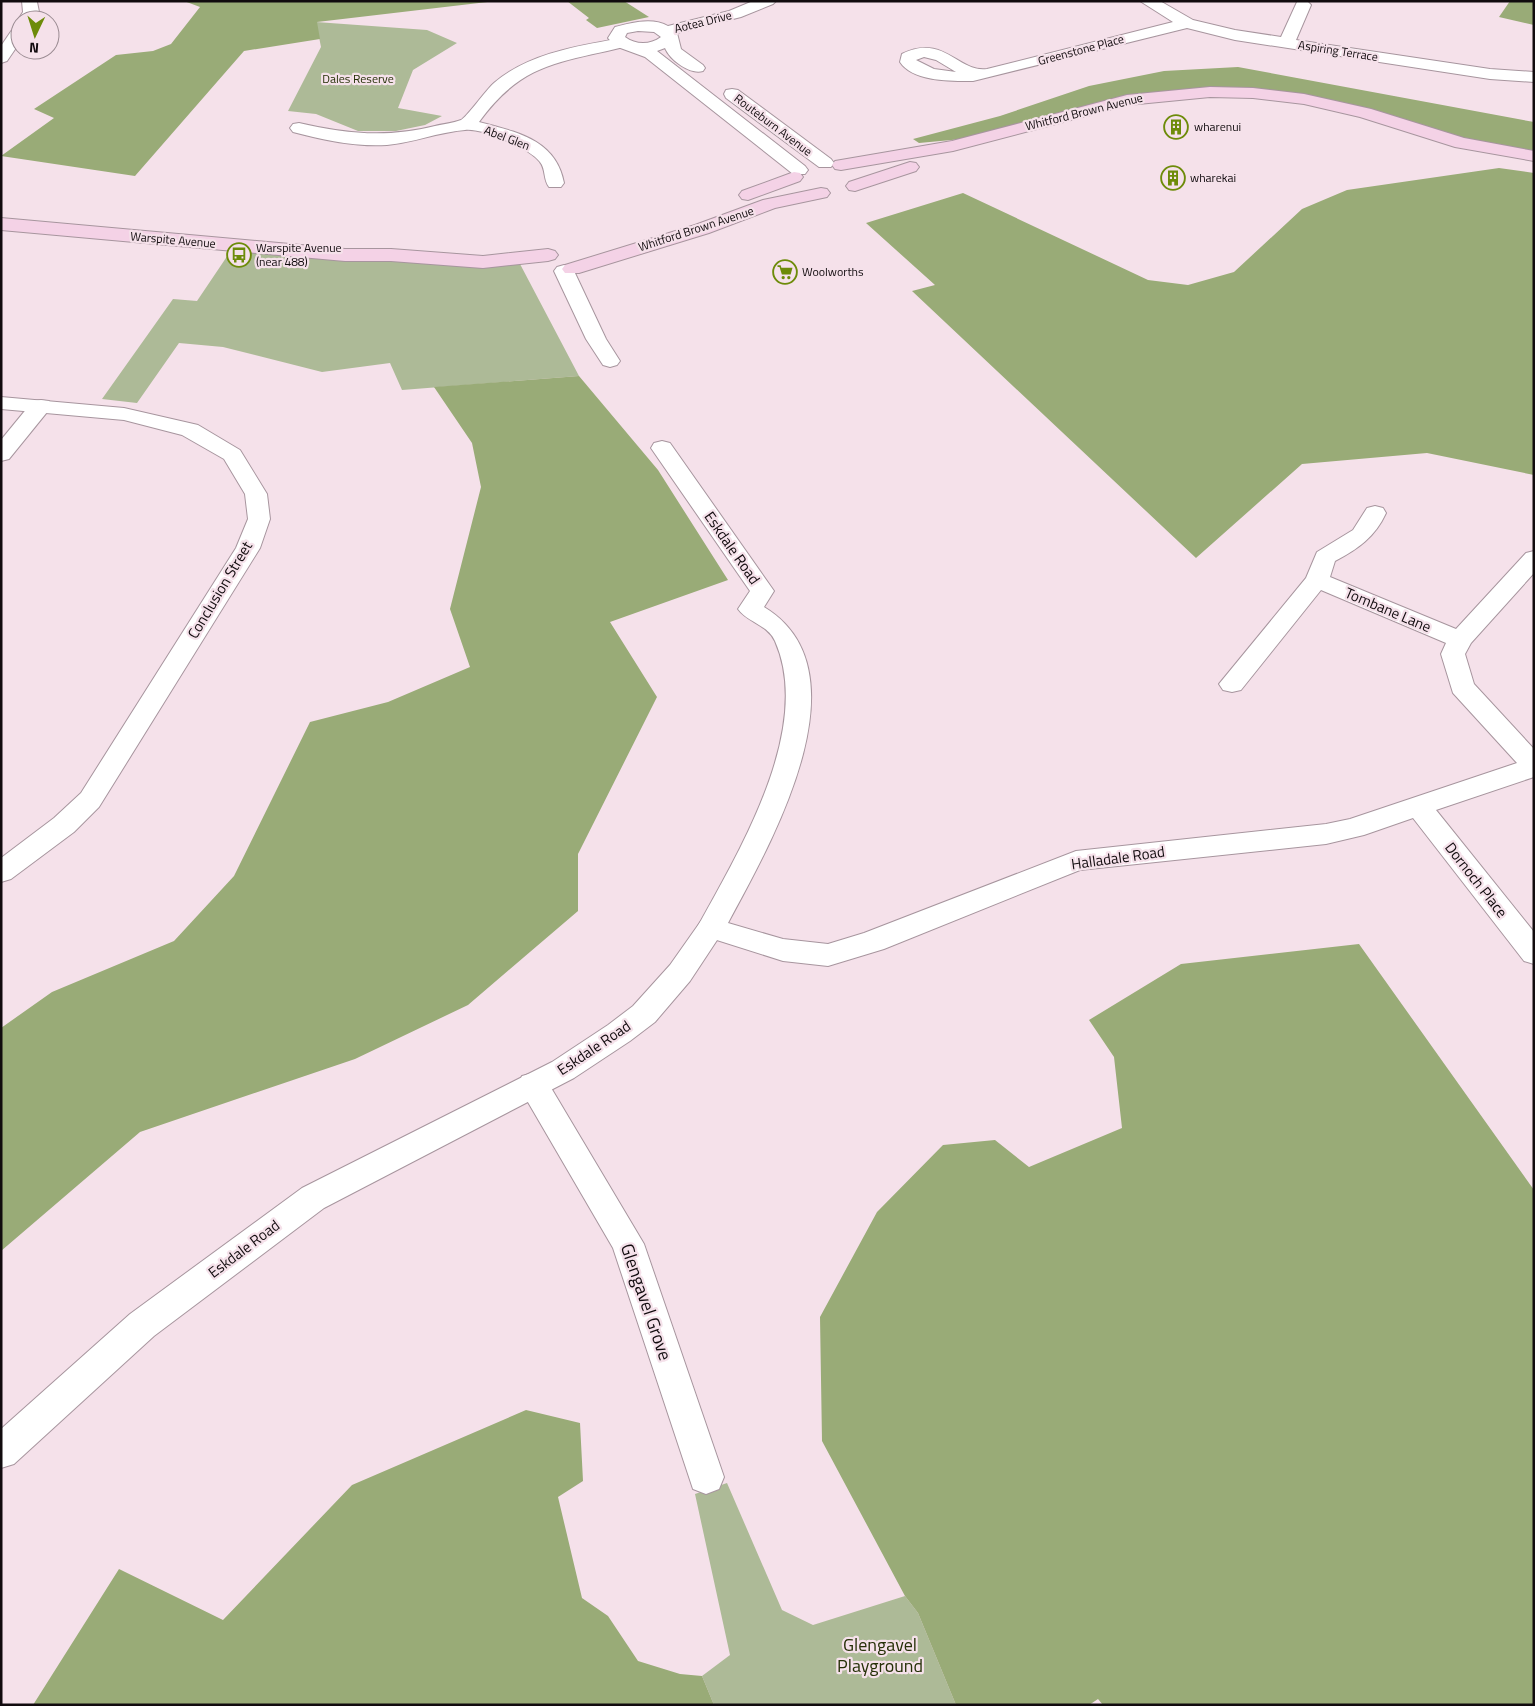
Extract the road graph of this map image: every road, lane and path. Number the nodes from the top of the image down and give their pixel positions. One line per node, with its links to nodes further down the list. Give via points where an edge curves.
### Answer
1 (768, 1): 5 (street, Aotea Drive)
2 (1148, 1): 4 (street, Aspiring Terrace)
3 (1303, 5): 6 (street)
4 (1188, 23): 6 (street, Aspiring Terrace); 10 (street, Greenstone Place)
5 (668, 34): 8 (street, via 656,46); 12 (street, Routeburn Avenue, via 674,51)
6 (1287, 43): 11 (street, Aspiring Terrace, via 1490,74)
7 (10, 45): 9 (street)
8 (627, 45): 13 (street, Routeburn Avenue, via 651,54); 14 (street, via 550,58 512,75 487,97)
9 (1, 58)
10 (973, 76)
11 (1534, 77)
12 (718, 83): 13 (street, Routeburn Avenue); 15 (street, Routeburn Avenue)
13 (699, 91): 17 (street, Routeburn Avenue)
14 (468, 124): 16 (street, via 387,139 328,136); 22 (street, Abel Glen, via 502,133 532,146 551,166)
15 (772, 124): 17 (street); 19 (street, Routeburn Avenue)
16 (299, 128)
17 (748, 129): 21 (street, Routeburn Avenue)
18 (1534, 156): 19 (main road, Whitford Brown Avenue, via 1461,143 1365,113 1304,99 1210,92 1127,100 953,146)
19 (833, 164): 21 (main road, Whitford Brown Avenue, via 810,165); 23 (main road, via 850,168 858,174 859,182)
20 (1534, 167): 23 (main road, Whitford Brown Avenue, via 1440,149 1316,112 1217,102 1127,113 984,152 908,167)
21 (797, 173): 24 (main road, via 797,184); 26 (main road, Whitford Brown Avenue, via 681,220)
22 (556, 182)
23 (854, 186): 24 (main road, Whitford Brown Avenue, via 838,193)
24 (821, 193): 26 (main road, Whitford Brown Avenue, via 770,204 702,229)
25 (1, 224): 26 (main road, Warspite Avenue, via 345,255 385,264 430,268)
26 (561, 263): 27 (street, via 596,340)
27 (610, 362)
28 (1, 402): 29 (street, Conclusion Street)
29 (41, 406): 31 (street); 39 (street, Conclusion Street, via 124,414 190,430 232,455 256,494 259,519 248,548 90,800 64,825)
30 (662, 448): 40 (street, Eskdale Road, via 762,591 750,609 770,621 786,640 799,687 798,725 787,768 750,856)
31 (1, 454)
32 (1375, 513): 34 (street, via 1368,529 1325,557)
33 (1534, 558): 35 (street)
34 (1317, 580): 35 (street, Tombane Lane); 36 (street)
35 (1460, 640): 37 (street, via 1454,654 1462,687)
36 (1232, 684)
37 (1534, 766): 38 (street, Halladale Road)
38 (1419, 807): 40 (street, Halladale Road, via 1326,834 1076,861 874,942 828,955 783,950); 41 (street, Dornoch Place)
39 (1, 872)
40 (711, 928): 42 (street, Eskdale Road, via 680,973 644,1014 563,1070)
41 (1534, 953)
42 (534, 1085): 43 (street, Eskdale Road, via 313,1198 142,1325); 44 (street, Glengavel Grove, via 628,1244)
43 (1, 1452)
44 (706, 1478)

